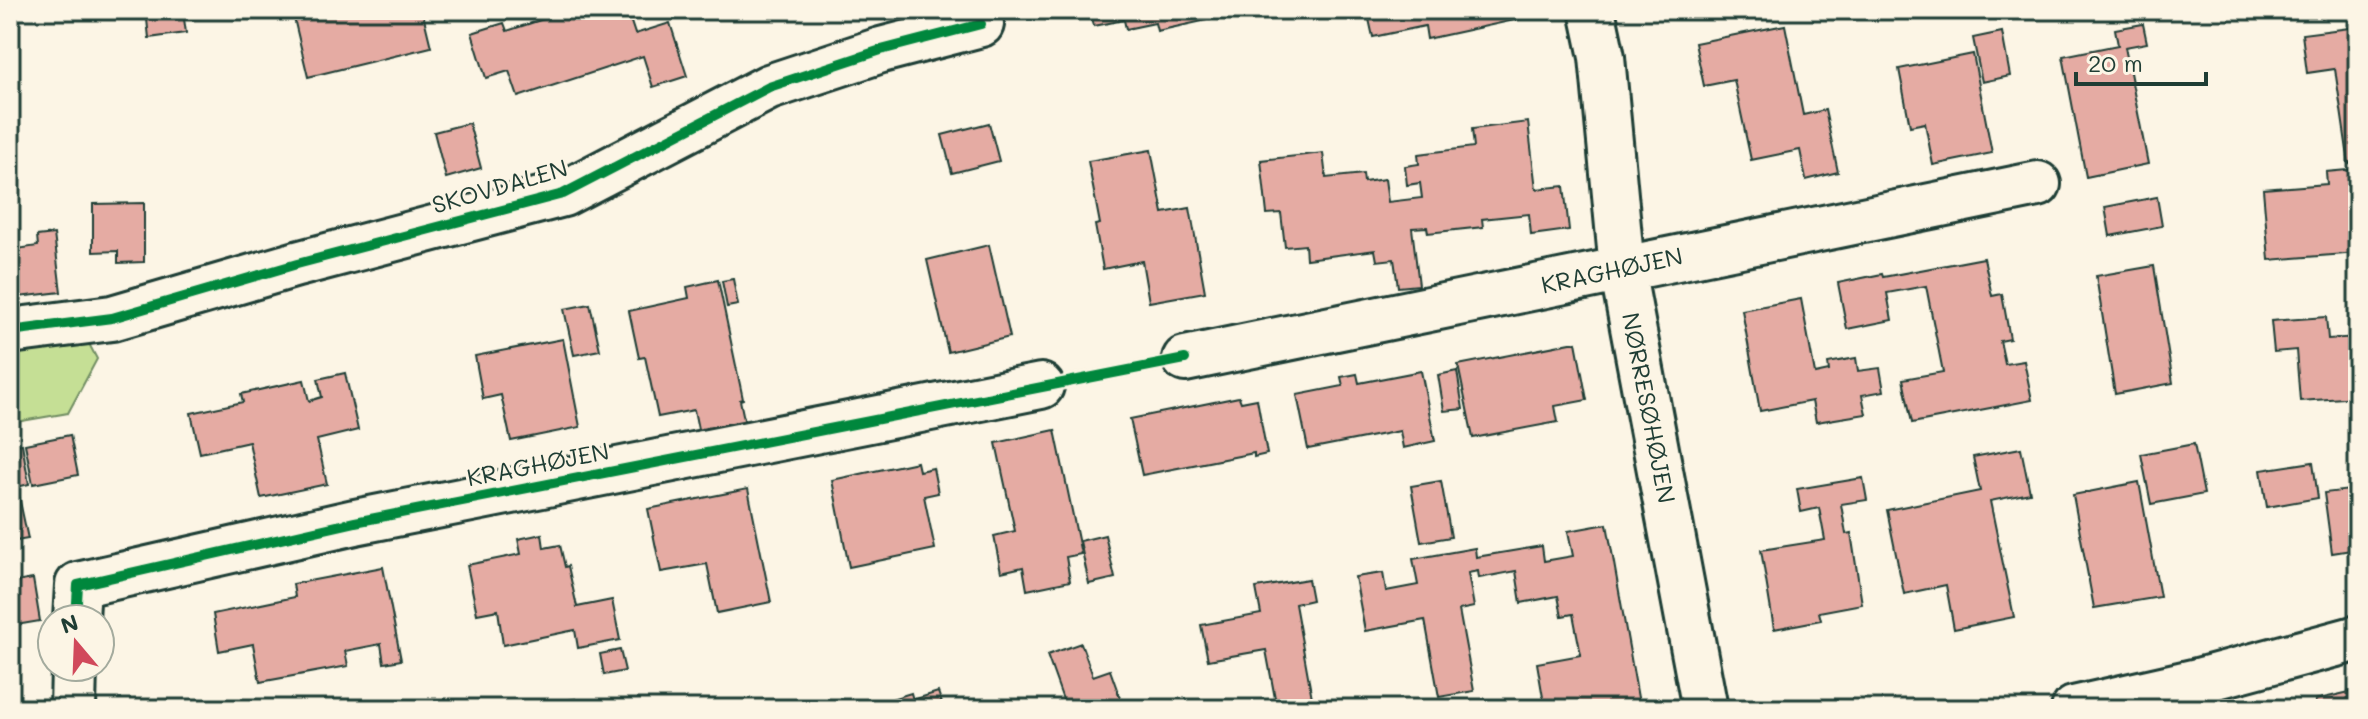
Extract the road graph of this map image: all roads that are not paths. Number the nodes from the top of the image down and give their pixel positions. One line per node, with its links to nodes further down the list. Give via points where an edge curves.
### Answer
1 (1592, 10): 4 (street, NØRRESØHØJEN, via 1602,57)
2 (981, 24): 5 (street, SKOVDALEN, via 769,87 563,194 112,318)
3 (2038, 184): 4 (street, KRAGHØJEN)
4 (1622, 269): 6 (street, KRAGHØJEN); 13 (street, NØRRESØHØJEN)
5 (10, 331)
6 (1185, 359)
7 (1041, 386): 8 (street, KRAGHØJEN, via 355,522 78,585)
8 (77, 603)
9 (2358, 638): 11 (street)
10 (74, 683): 12 (street)
11 (2199, 695): 14 (street)
12 (73, 709)
13 (1705, 709)
14 (2074, 709)

